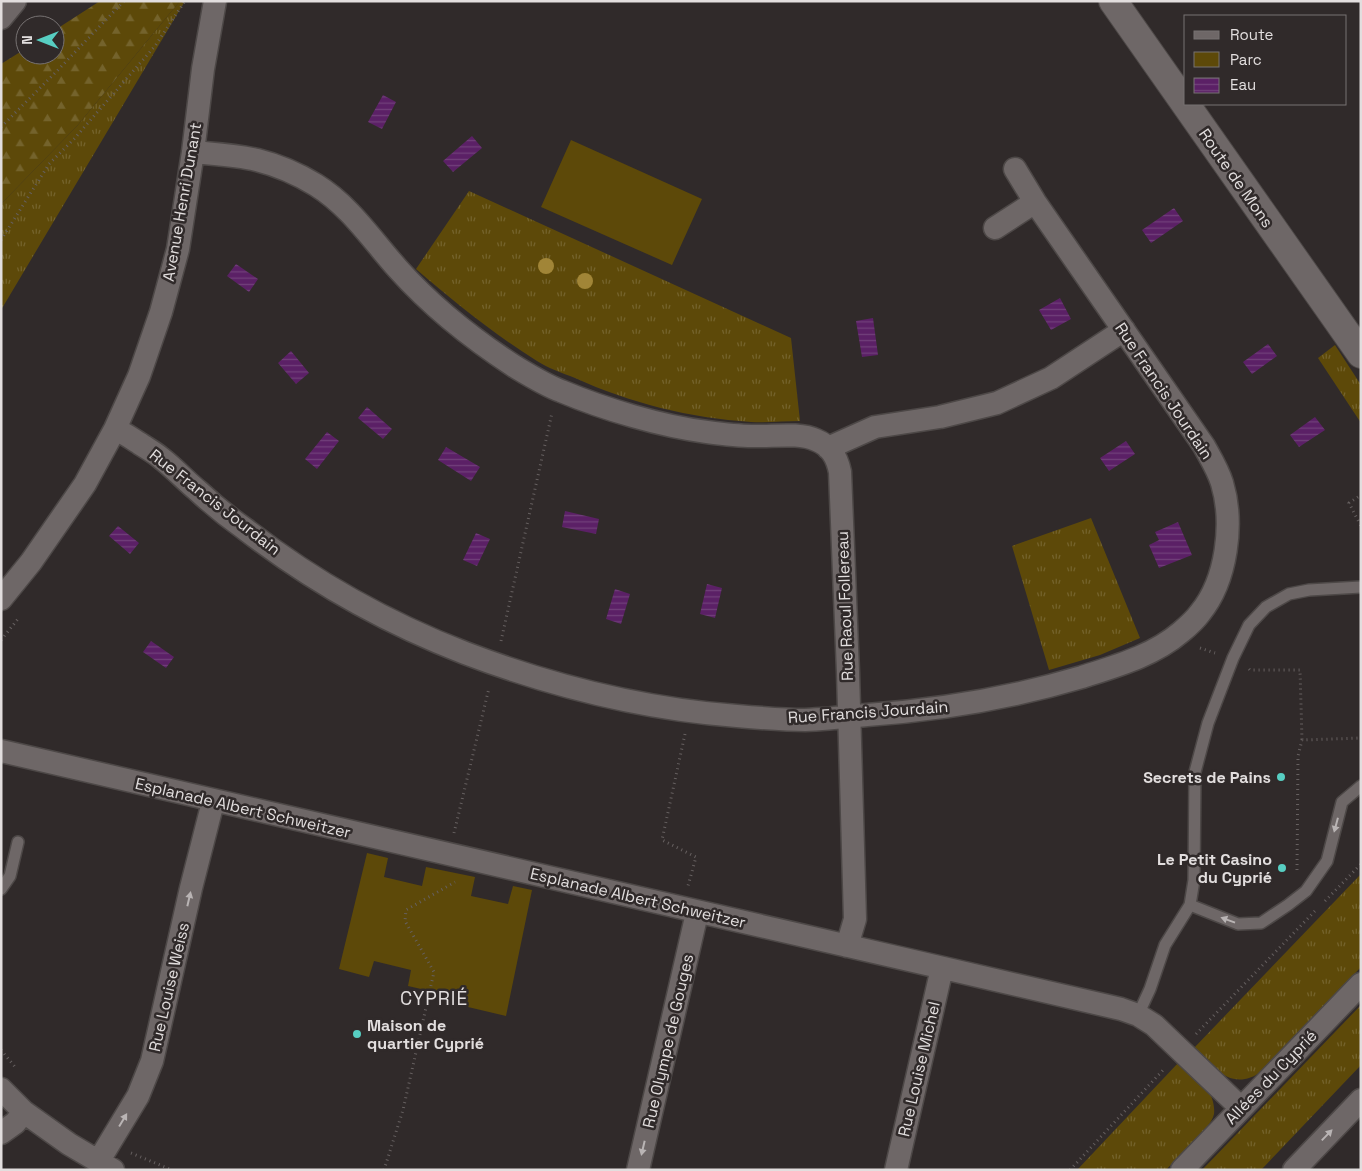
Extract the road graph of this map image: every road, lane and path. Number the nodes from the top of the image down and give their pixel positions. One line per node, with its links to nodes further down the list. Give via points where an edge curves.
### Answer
1 (15, 1): 6 (street)
2 (124, 1): 9 (path)
3 (185, 1): 14 (path, via 154,46 49,164)
4 (215, 1): 10 (street, Avenue Henri Dunant)
5 (1112, 1): 7 (main road, Route de Mons)
6 (1, 18)
7 (1184, 103)
8 (1185, 105): 16 (main road, Route de Mons)
9 (1, 127)
10 (193, 152): 18 (street, Avenue Henri Dunant, via 178,249 162,312); 19 (street, via 257,160 289,171 317,186 344,207 436,308 484,346 559,391 652,421 706,432 801,436)
11 (1015, 169): 12 (street, Rue Francis Jourdain)
12 (1034, 202): 13 (street); 15 (street, Rue Francis Jourdain)
13 (995, 228)
14 (1, 240)
15 (1124, 330): 19 (street, via 1052,378 997,403 940,417 875,427); 29 (street, Rue Francis Jourdain, via 1204,446 1221,480 1228,515 1226,554 1216,586 1201,612 1179,634 1154,650 1126,663 1055,685 986,701)
16 (1361, 354)
17 (552, 413): 24 (path)
18 (116, 429): 23 (street, Avenue Henri Dunant, via 85,484); 28 (street, Rue Francis Jourdain, via 159,456 246,530 302,569 409,629 464,652 569,687 611,698)
19 (828, 448): 29 (street, Rue Raoul Follereau, via 837,459 840,472)
20 (1358, 497): 21 (path, via 1349,503)
21 (1361, 526)
22 (1361, 587): 26 (lane, via 1309,590 1290,594 1266,607 1249,624)
23 (1, 599)
24 (499, 647)
25 (1197, 647): 26 (path)
26 (1233, 658): 31 (path, via 1250,670 1300,670); 42 (lane, via 1208,723 1195,772 1194,880)
27 (489, 687): 35 (path)
28 (690, 711): 29 (street, Rue Francis Jourdain, via 808,720); 39 (path, via 662,840 696,857)
29 (850, 716): 44 (street, Rue Raoul Follereau, via 855,919)
30 (1361, 738): 31 (path)
31 (1302, 740): 41 (path, via 1298,756 1297,883)
32 (1, 751): 34 (street, Esplanade Albert Schweitzer)
33 (1361, 786): 41 (lane, one-way to 41, via 1342,802 1327,861)
34 (213, 802): 37 (street, Esplanade Albert Schweitzer); 56 (street, Rue Louise Weiss, one-way to 34, via 138,1096 152,1061)
35 (457, 823)
36 (18, 842): 40 (lane, via 10,876)
37 (449, 855): 43 (street, Esplanade Albert Schweitzer); 60 (path, via 467,876 406,910 405,921 434,972 403,1110)
38 (1361, 864): 49 (path)
39 (688, 888)
40 (1, 890)
41 (1306, 891): 42 (lane, one-way to 42, via 1261,923 1238,924)
42 (1190, 905): 47 (lane, via 1165,946)
43 (697, 913): 44 (street, Esplanade Albert Schweitzer); 61 (street, Rue Olympe de Gouges, one-way to 61)
44 (847, 946): 45 (street, Esplanade Albert Schweitzer)
45 (942, 968): 47 (street, Esplanade Albert Schweitzer); 62 (street, Rue Louise Michel)
46 (1361, 984): 53 (street, Allées du Cyprié)
47 (1138, 1015): 49 (street, Esplanade Albert Schweitzer, via 1154,1024)
48 (1, 1050): 50 (path)
49 (1181, 1051): 53 (street, Esplanade Albert Schweitzer); 58 (path)
50 (18, 1070)
51 (1, 1089): 54 (street)
52 (1361, 1100): 64 (street, one-way to 52)
53 (1241, 1108): 63 (street, Allées du Cyprié)
54 (24, 1112): 55 (street); 57 (street)
55 (1, 1134)
56 (112, 1138): 57 (street, Rue Louise Weiss); 59 (path, via 125,1150)
57 (105, 1166)
58 (1071, 1169)
59 (172, 1170)
60 (384, 1170)
61 (638, 1170)
62 (896, 1170)
63 (1182, 1170)
64 (1294, 1170)

